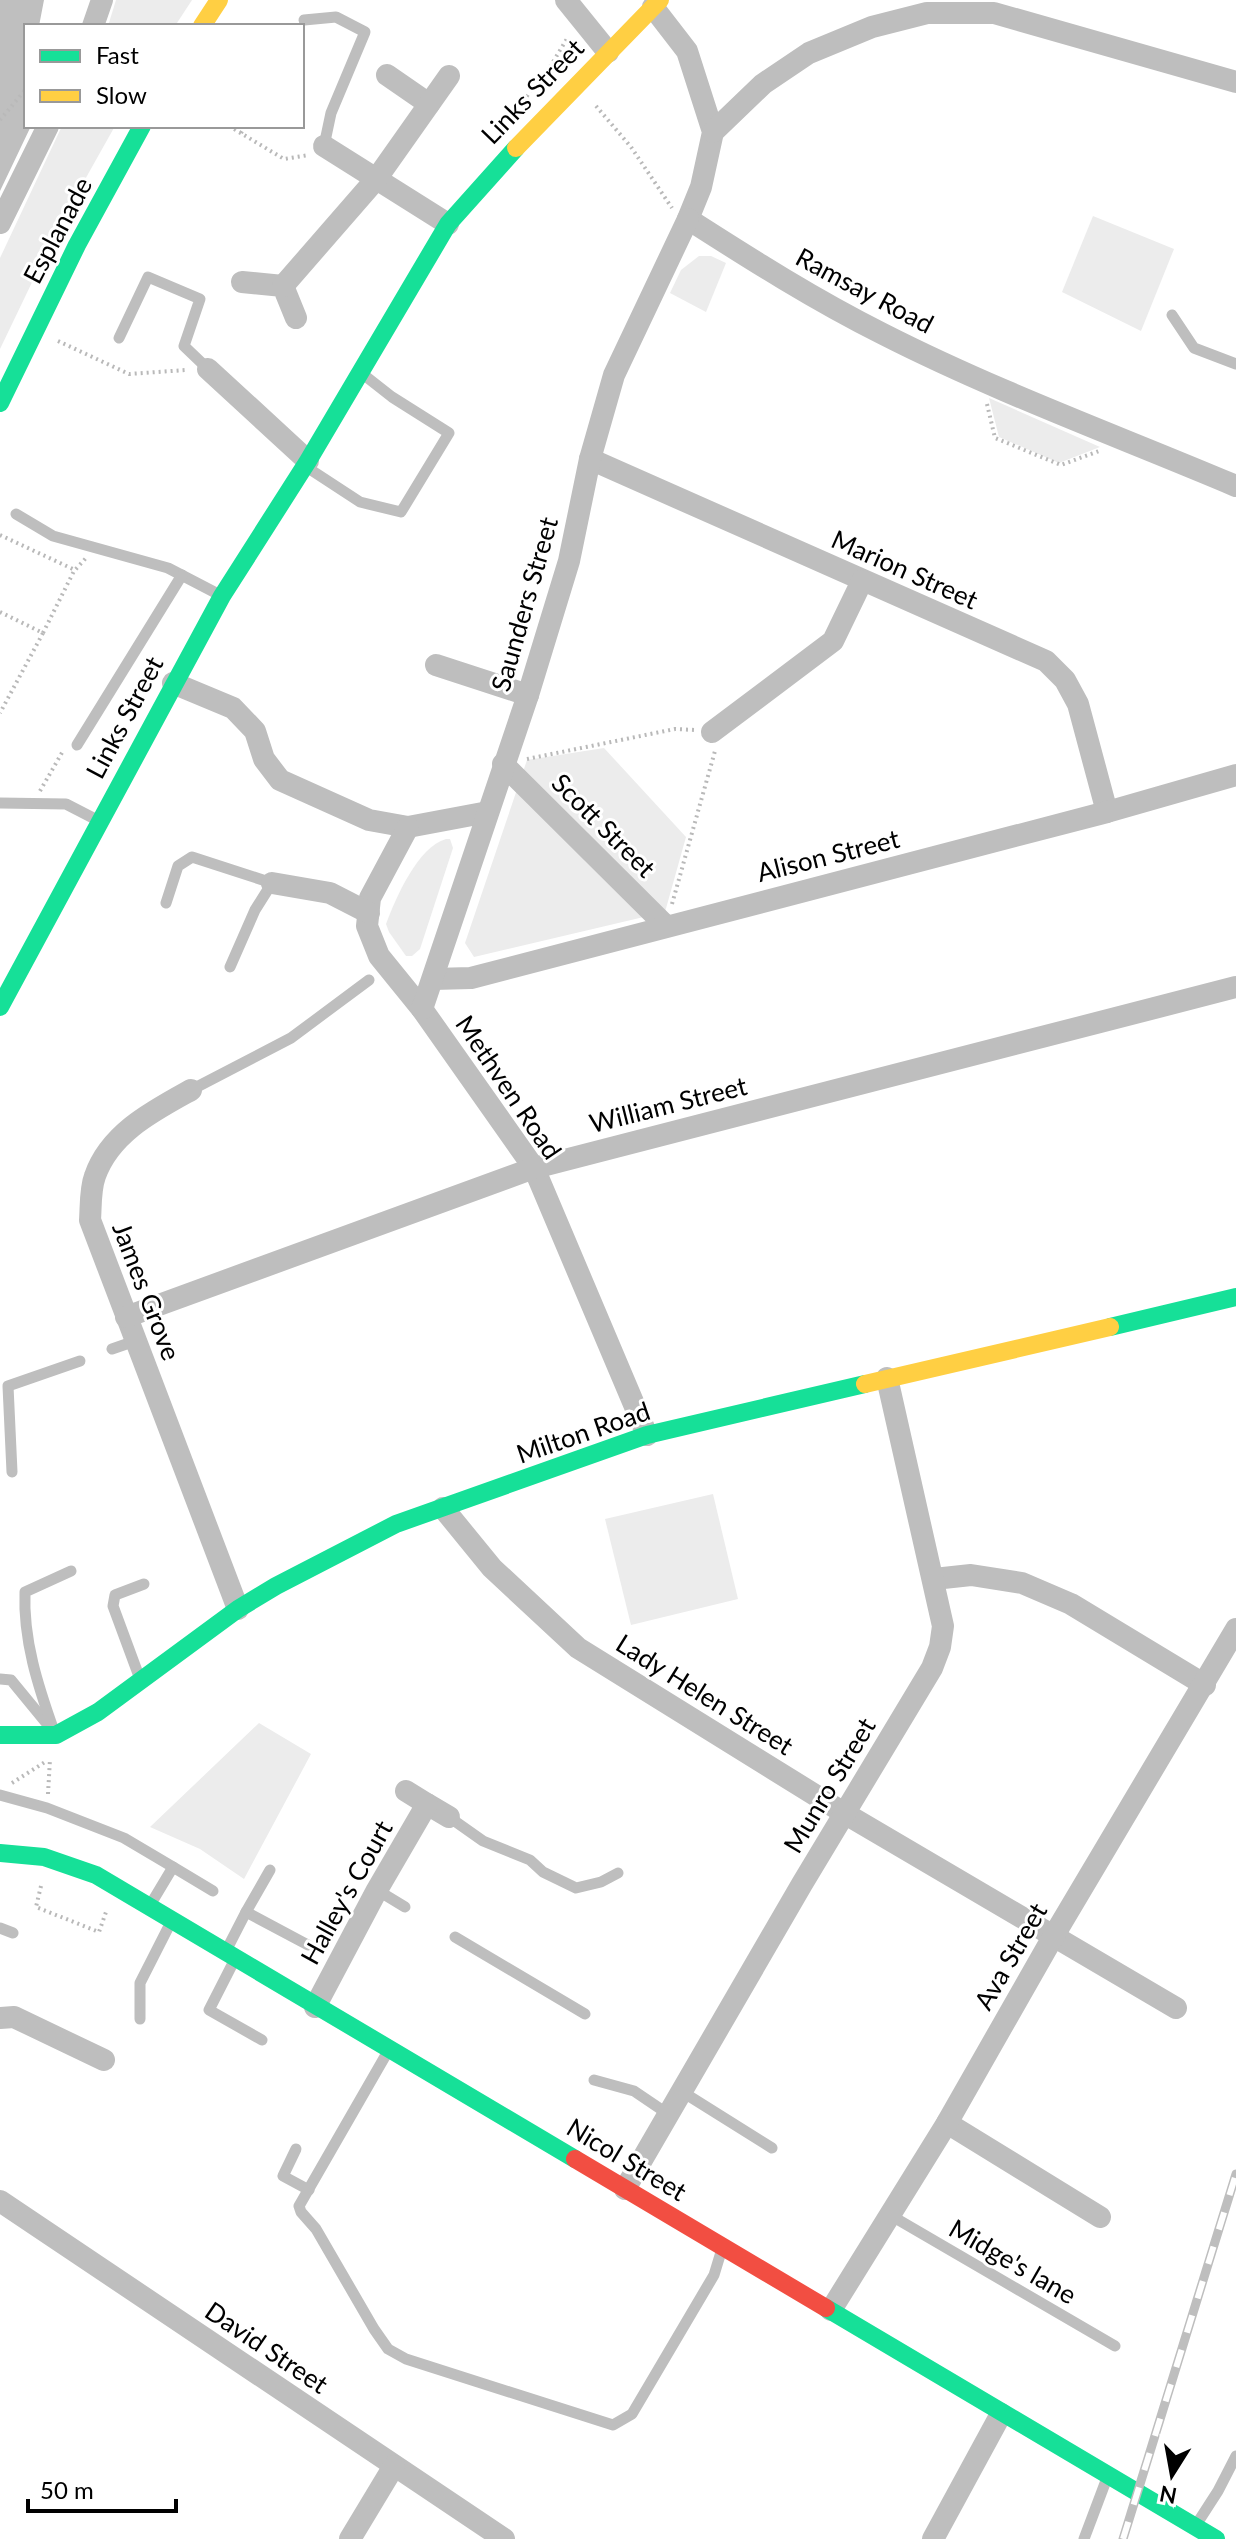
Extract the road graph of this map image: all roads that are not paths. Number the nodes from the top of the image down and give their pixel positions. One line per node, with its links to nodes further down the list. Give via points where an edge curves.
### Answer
1 (102, 0): 6 (street)
2 (219, 0): 7 (street)
3 (656, 3): 8 (street, Links Street); 15 (street, via 687,51)
4 (573, 9): 8 (street)
5 (304, 20): 16 (lane, via 336,17 365,32 331,113)
6 (94, 24)
7 (203, 24)
8 (608, 52): 20 (street, Links Street)
9 (387, 75): 12 (street)
10 (449, 76): 12 (street)
11 (1236, 82): 15 (street, via 994,13 927,13 872,27 809,53 763,84)
12 (429, 104): 17 (street)
13 (47, 128): 18 (street)
14 (141, 128): 29 (street, Esplanade)
15 (713, 132): 19 (street, via 701,187)
16 (324, 146): 17 (street)
17 (377, 178): 20 (street); 22 (street)
18 (0, 223)
19 (686, 223): 30 (street, Saunders Street, via 614,375); 32 (street, Ramsay Road, via 883,334)
20 (448, 224): 28 (street, Links Street)
21 (242, 282): 22 (street)
22 (283, 286): 24 (street)
23 (1172, 315): 26 (lane, via 1194,348)
24 (296, 318)
25 (119, 338): 27 (lane, via 148,277 200,299 184,346)
26 (1236, 364)
27 (208, 369): 31 (street)
28 (360, 372): 31 (street, Links Street); 31 (lane, via 449,433 401,512 360,502)
29 (0, 403)
30 (590, 459): 35 (street, Marion Street); 39 (street, Saunders Street, via 569,561)
31 (306, 464): 36 (street, Links Street)
32 (1236, 486)
33 (16, 514): 34 (lane, via 53,536)
34 (182, 575): 36 (lane); 41 (lane)
35 (862, 581): 40 (street, via 833,641); 46 (street, Marion Street, via 1046,661 1078,704)
36 (222, 596): 38 (street, Links Street)
37 (436, 665): 39 (street)
38 (173, 683): 47 (street, Links Street); 48 (street, via 233,708 255,731 264,759 280,780 369,820)
39 (528, 695): 42 (street, Saunders Street)
40 (712, 732)
41 (77, 745)
42 (503, 764): 45 (street, Saunders Street); 52 (street, Scott Street)
43 (1236, 775): 46 (street, Alison Street)
44 (0, 803): 47 (lane, via 66,804)
45 (488, 812): 48 (street); 54 (street, Saunders Street)
46 (1107, 812): 52 (street, Alison Street)
47 (99, 822): 57 (street, Links Street)
48 (408, 827): 51 (street, via 370,898)
49 (272, 883): 50 (lane, via 192,857 178,866); 51 (street, via 330,893); 53 (lane)
50 (166, 903)
51 (369, 913): 58 (street, Methven Road, via 367,926 379,956)
52 (666, 926): 54 (street, Alison Street, via 471,978)
53 (230, 967)
54 (433, 979): 58 (street, Saunders Street)
55 (369, 980): 59 (lane, James Grove, via 291,1038)
56 (1236, 987): 60 (street, William Street)
57 (0, 1007)
58 (422, 1009): 60 (street, Methven Road)
59 (191, 1090): 62 (street, James Grove, via 116,1139 94,1177 90,1220)
60 (534, 1168): 62 (street, William Street); 67 (street, Methven Road)
61 (1236, 1297): 66 (street, Milton Road)
62 (126, 1317): 63 (street, James Grove)
63 (135, 1341): 64 (lane); 73 (street, James Grove)
64 (112, 1349)
65 (80, 1361): 68 (lane, via 8,1386)
66 (887, 1378): 67 (street, Milton Road); 71 (street, Munro Street)
67 (647, 1435): 69 (street, Milton Road)
68 (12, 1472)
69 (443, 1508): 73 (street, Milton Road, via 396,1524); 83 (street, Lady Helen Street, via 492,1568 578,1648)
70 (71, 1571): 79 (lane, via 25,1592 24,1619 37,1682)
71 (934, 1579): 77 (street, via 971,1575 1022,1583 1071,1604); 83 (street, Munro Street, via 943,1626 932,1668)
72 (144, 1584): 76 (lane, via 115,1595 113,1606)
73 (238, 1609): 76 (street, Milton Road)
74 (1236, 1629): 77 (street, Ava Street)
75 (0, 1679): 79 (lane, via 11,1680)
76 (141, 1681): 79 (street, Milton Road)
77 (1205, 1685): 98 (street, Ava Street)
78 (0, 1735): 79 (street, Milton Road)
79 (56, 1735)
80 (406, 1791): 82 (street, Halley's Court)
81 (0, 1795): 86 (lane, via 124,1838)
82 (427, 1804): 84 (street, Halley's Court); 89 (street, Halley's Court)
83 (844, 1813): 98 (street, Lady Helen Street); 110 (street, Munro Street)
84 (449, 1817): 88 (lane, via 483,1841 530,1860 576,1888)
85 (0, 1853): 91 (street, Nicol Street, via 44,1857 96,1875)
86 (173, 1867): 90 (lane); 91 (lane)
87 (270, 1870): 93 (lane)
88 (618, 1873)
89 (377, 1890): 92 (lane); 101 (street, Halley's Court)
90 (213, 1891)
91 (149, 1906): 94 (street, Nicol Street)
92 (405, 1907)
93 (246, 1912): 99 (lane); 100 (lane)
94 (172, 1920): 100 (street, Nicol Street); 105 (lane, via 140,1983)
95 (0, 1928): 96 (lane)
96 (13, 1933)
97 (455, 1937): 103 (lane)
98 (1053, 1937): 102 (street, Lady Helen Street); 112 (street, Ava Street)
99 (308, 1945)
100 (231, 1954): 101 (street, Nicol Street); 106 (lane, via 209,2010)
101 (315, 2007): 107 (street, Nicol Street)
102 (1176, 2008)
103 (585, 2014)
104 (0, 2018): 108 (street, via 14,2017)
105 (140, 2019)
106 (262, 2040)
107 (390, 2048): 115 (street, Nicol Street); 116 (lane)
108 (104, 2060)
109 (594, 2080): 111 (lane, via 634,2091)
110 (681, 2090): 111 (street, Munro Street); 113 (lane)
111 (668, 2114): 115 (street, Munro Street)
112 (947, 2123): 118 (street, Ava Street); 119 (street)
113 (772, 2148)
114 (296, 2149): 116 (lane, via 283,2176)
115 (625, 2189): 120 (street, Nicol Street)
116 (309, 2190): 120 (lane, via 301,2212 388,2349 613,2425 632,2414 714,2275)
117 (0, 2201): 125 (street, David Street)
118 (890, 2215): 121 (street, Ava Street); 122 (lane, Midge's lane)
119 (1104, 2220)
120 (722, 2247): 121 (street, Nicol Street)
121 (831, 2310): 123 (street, Nicol Street)
122 (1115, 2346)
123 (1001, 2414): 126 (street, Nicol Street); 130 (street)
124 (1236, 2456): 127 (lane)
125 (394, 2466): 128 (street); 129 (street, David Street)
126 (1108, 2474): 127 (street, Nicol Street); 131 (lane)
127 (1195, 2526): 132 (street, Nicol Street)
128 (350, 2539)
129 (504, 2539)
130 (933, 2539)
131 (1084, 2539)
132 (1216, 2539)

